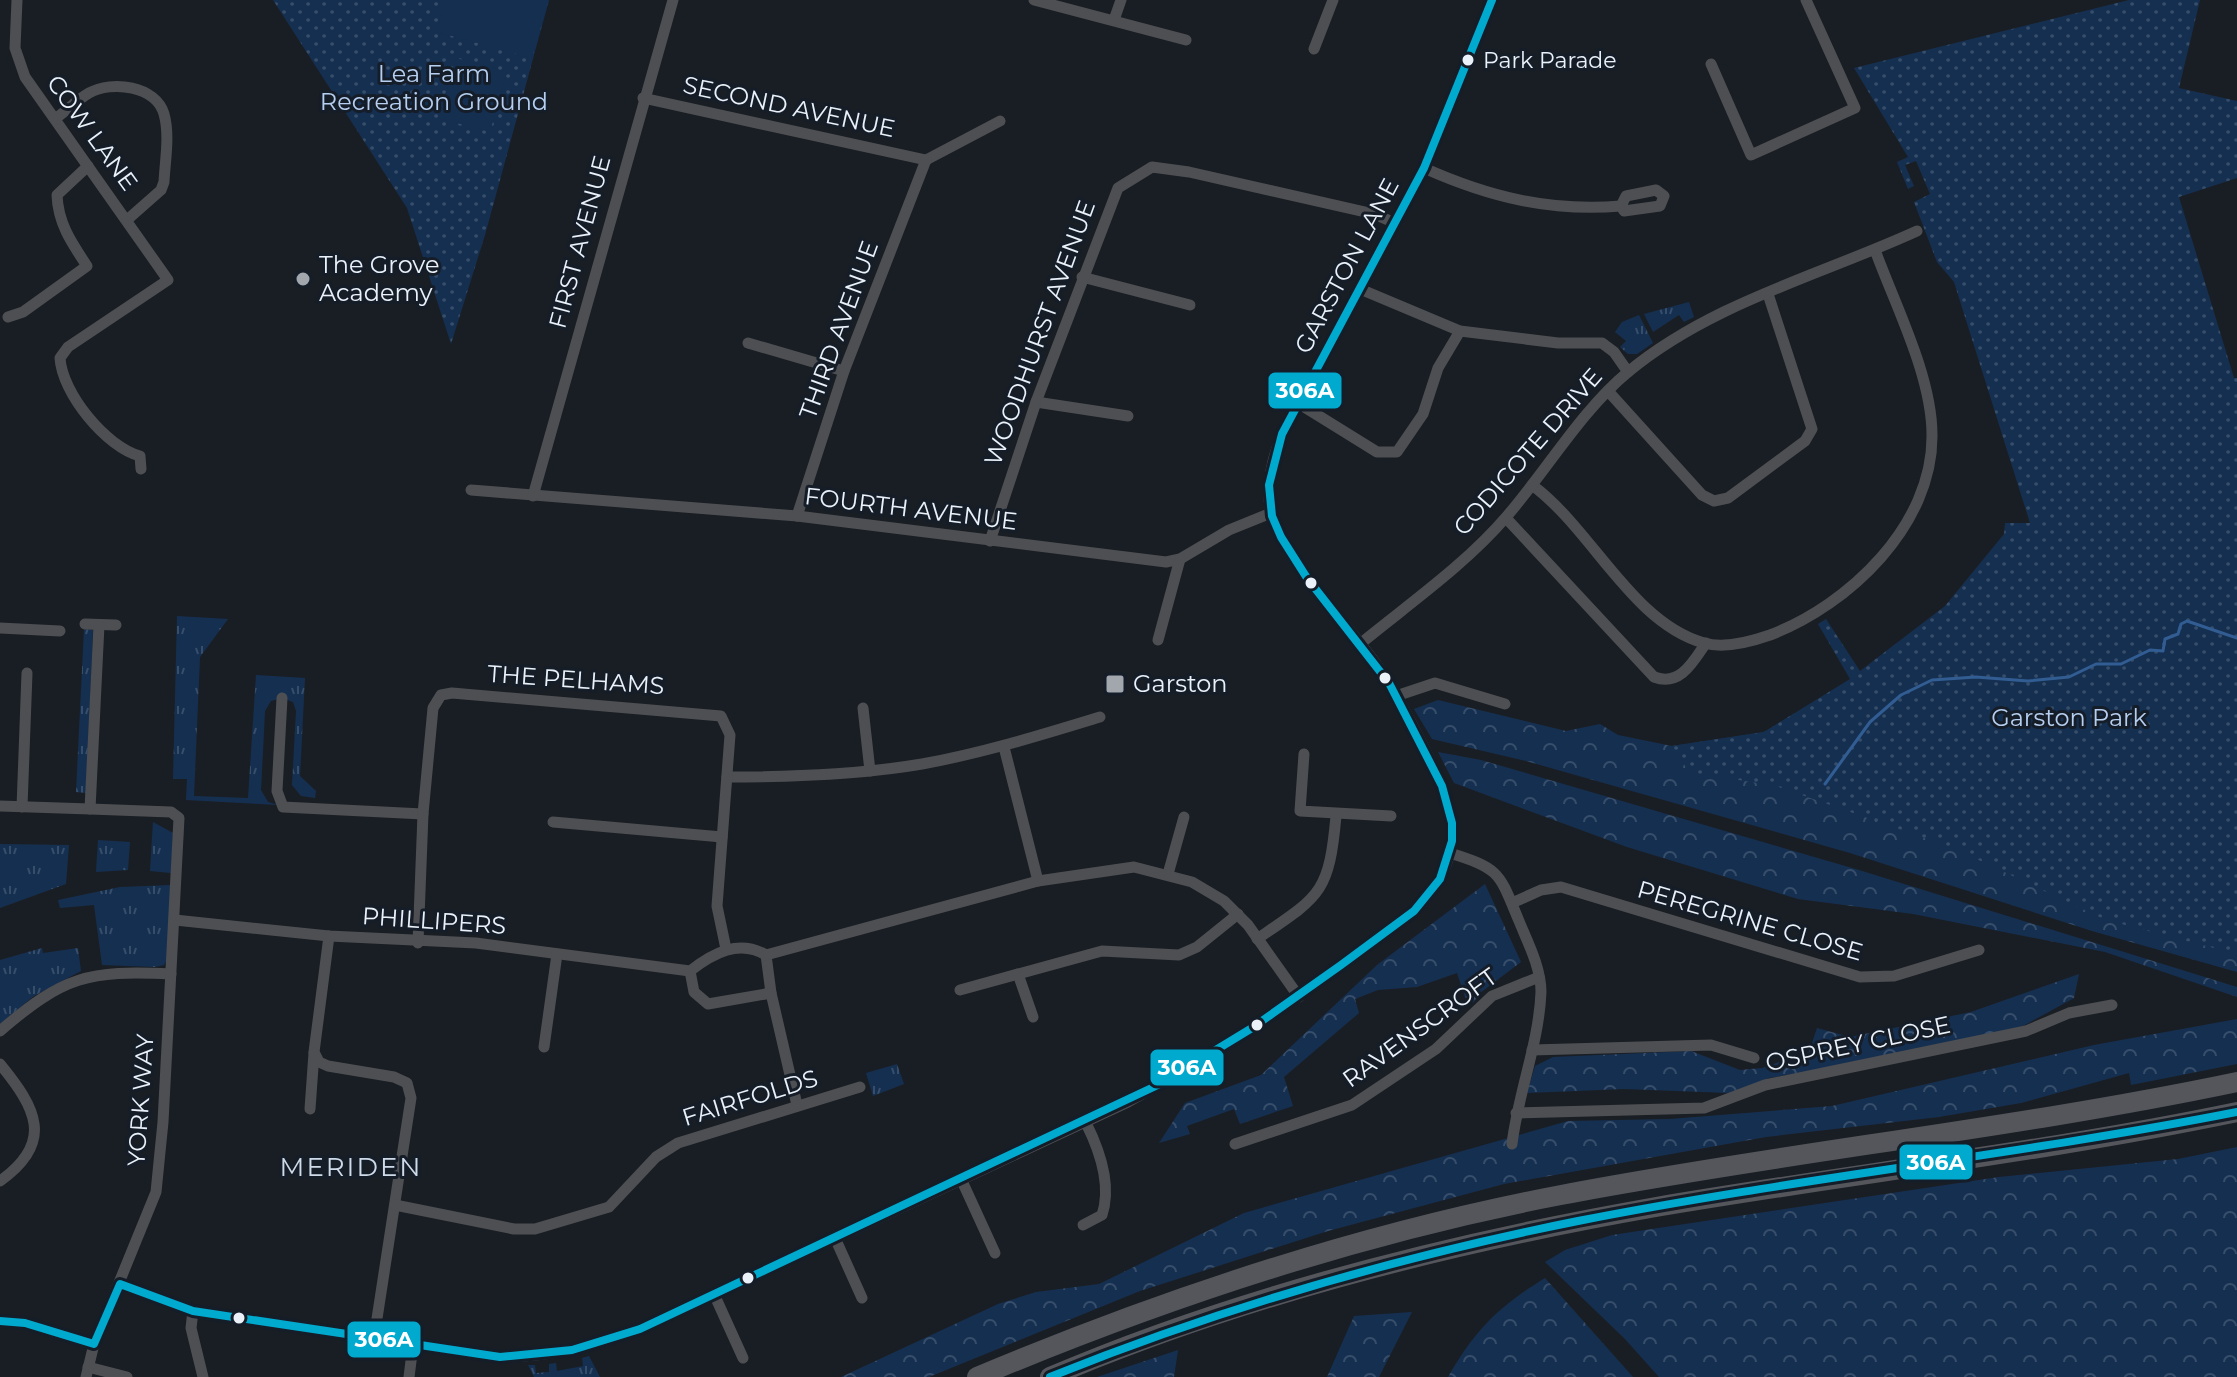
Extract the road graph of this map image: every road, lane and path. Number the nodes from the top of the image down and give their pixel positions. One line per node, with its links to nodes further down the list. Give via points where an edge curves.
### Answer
1 (17, 0): 13 (street, COW LANE, via 18,57 25,77)
2 (673, 0): 12 (street, FIRST AVENUE)
3 (1034, 0): 8 (street)
4 (1121, 0): 8 (street)
5 (1333, 0): 10 (street)
6 (1492, 0): 17 (street, GARSTON LANE)
7 (1806, 0): 11 (street, via 1855,108 1751,155)
8 (1114, 20): 9 (street)
9 (1186, 40)
10 (1314, 49)
11 (1711, 64)
12 (643, 98): 15 (street, SECOND AVENUE); 39 (street, FIRST AVENUE)
13 (55, 119): 16 (street, COW LANE); 19 (street, via 89,93 109,87 142,91 160,104 166,122 164,182)
14 (1000, 121): 15 (street)
15 (926, 160): 30 (street, THIRD AVENUE)
16 (88, 166): 19 (street, COW LANE); 27 (street, via 57,195 67,237 87,266)
17 (1424, 168): 18 (street, via 1530,204 1569,209); 20 (street, GARSTON LANE)
18 (1621, 206)
19 (127, 220): 36 (street, COW LANE, via 168,280 60,358 61,373 93,425 122,452 140,456)
20 (1395, 223): 23 (street, WOODHURST AVENUE, via 1374,214 1152,167 1118,188); 24 (street, GARSTON LANE)
21 (1917, 231): 22 (street, CODICOTE DRIVE)
22 (1875, 250): 25 (street, CODICOTE DRIVE); 51 (street, via 1928,402 1932,458 1916,502 1878,560 1824,608 1764,637)
23 (1082, 277): 26 (street); 33 (street, WOODHURST AVENUE)
24 (1360, 289): 28 (street); 34 (street, GARSTON LANE)
25 (1768, 294): 31 (street, CODICOTE DRIVE, via 1687,331); 32 (street, via 1812,429 1805,441 1728,498 1714,501 1702,495)
26 (1190, 305)
27 (8, 317)
28 (1460, 331): 31 (street, via 1602,343); 34 (street, via 1438,368 1423,414 1397,452 1377,452)
29 (748, 343): 30 (street)
30 (844, 371): 41 (street, THIRD AVENUE)
31 (1628, 372): 32 (street, CODICOTE DRIVE)
32 (1608, 391): 37 (street, CODICOTE DRIVE)
33 (1036, 402): 35 (street); 43 (street, WOODHURST AVENUE)
34 (1298, 403): 40 (street, GARSTON LANE, via 1271,468)
35 (1128, 416)
36 (141, 469)
37 (1532, 485): 42 (street, CODICOTE DRIVE); 51 (street, via 1657,618)
38 (471, 490): 39 (street, FOURTH AVENUE)
39 (533, 496): 41 (street, FOURTH AVENUE)
40 (1271, 513): 44 (street); 52 (street, GARSTON LANE, via 1282,540)
41 (797, 516): 43 (street, FOURTH AVENUE)
42 (1506, 518): 51 (street, via 1654,677 1664,681 1683,674); 52 (street, CODICOTE DRIVE)
43 (990, 541): 44 (street, FOURTH AVENUE, via 1166,562)
44 (1180, 559): 50 (street)
45 (85, 624): 46 (street)
46 (99, 625): 47 (street); 65 (street)
47 (116, 625)
48 (0, 628): 49 (street)
49 (60, 631)
50 (1158, 640)
51 (1706, 643)
52 (1360, 644): 54 (street, GARSTON LANE)
53 (27, 673): 64 (street)
54 (1396, 696): 56 (street, via 1435,683); 72 (street, GARSTON LANE, via 1445,789 1452,817)
55 (282, 698): 66 (street, via 277,791 283,807)
56 (1505, 704)
57 (863, 708): 61 (street)
58 (1100, 717): 59 (street)
59 (1004, 747): 61 (street); 74 (street)
60 (1304, 754): 67 (street, via 1300,811)
61 (870, 771): 62 (street)
62 (727, 777): 66 (street, THE PELHAMS, via 729,728 715,713 452,693 441,695 433,708); 71 (street, THE PELHAMS)
63 (0, 806): 64 (street)
64 (22, 807): 65 (street)
65 (90, 809): 77 (street, YORK WAY, via 176,813)
66 (423, 814): 80 (street, THE PELHAMS)
67 (1336, 816): 68 (street); 79 (street, via 1328,874 1310,903)
68 (1391, 816)
69 (1184, 817): 73 (street)
70 (553, 822): 71 (street)
71 (722, 837): 81 (street, THE PELHAMS, via 717,906)
72 (1450, 853): 75 (street, via 1495,870); 91 (street, GARSTON LANE, via 1425,900)
73 (1168, 874): 74 (street, via 1134,867); 76 (street, via 1210,891)
74 (1038, 881): 84 (street)
75 (1512, 903): 82 (street, PEREGRINE CLOSE, via 1561,887 1860,977 1894,976); 88 (street)
76 (1238, 914): 79 (street); 87 (street, via 1179,955 1102,951)
77 (175, 920): 78 (street, PHILLIPERS); 86 (street, YORK WAY)
78 (329, 936): 80 (street, PHILLIPERS); 97 (street)
79 (1257, 939): 91 (street)
80 (418, 943): 83 (street, PHILLIPERS, via 476,943)
81 (726, 949): 84 (street, via 745,947); 85 (street)
82 (1979, 950)
83 (557, 954): 85 (street, PHILLIPERS); 95 (street)
84 (766, 955): 90 (street)
85 (690, 971): 90 (street, via 694,992 708,1004)
86 (171, 974): 94 (street, via 110,971 67,984 35,1001); 115 (street, YORK WAY, via 156,1192)
87 (1018, 974): 89 (street); 93 (street)
88 (1539, 977): 96 (street); 107 (street, RAVENSCROFT, via 1492,996 1436,1049 1352,1105)
89 (960, 990)
90 (771, 993): 102 (street)
91 (1299, 997): 106 (street, GARSTON LANE, via 1206,1060)
92 (2112, 1005): 105 (street, OSPREY CLOSE, via 2069,1013 2026,1031 1765,1085 1704,1108)
93 (1033, 1017)
94 (0, 1031)
95 (544, 1047)
96 (1532, 1050): 98 (street, via 1711,1045); 105 (street)
97 (314, 1052): 103 (street); 111 (street, via 328,1066 407,1083 411,1098)
98 (1754, 1058)
99 (0, 1064): 109 (street, via 26,1099 36,1129 33,1146 19,1167)
100 (2237, 1082): 128 (highway, via 1489,1210 1268,1270 1149,1309)
101 (860, 1087): 102 (street, FAIRFOLDS)
102 (797, 1105): 111 (street, FAIRFOLDS, via 678,1143 656,1157 609,1207 535,1229)
103 (310, 1109)
104 (2237, 1112): 129 (highway, via 2049,1147 1657,1207 1495,1239 1292,1292)
105 (1516, 1113): 108 (street)
106 (1086, 1123): 110 (street, GARSTON LANE); 112 (street, via 1106,1187 1102,1215)
107 (1235, 1144)
108 (1512, 1144)
109 (0, 1181)
110 (962, 1181): 113 (street, GARSTON LANE); 114 (street)
111 (395, 1205): 120 (street)
112 (1083, 1225)
113 (835, 1238): 116 (street, GARSTON LANE); 117 (street)
114 (995, 1253)
115 (120, 1284): 118 (street, GARSTON LANE); 121 (street, YORK WAY)
116 (714, 1294): 122 (street, GARSTON LANE, via 640,1329 568,1352 500,1357); 123 (street)
117 (862, 1298)
118 (193, 1311): 120 (street, GARSTON LANE); 125 (street)
119 (0, 1321): 121 (street)
120 (374, 1338): 122 (street, GARSTON LANE)
121 (94, 1344): 124 (street, YORK WAY)
122 (413, 1345): 127 (street)
123 (743, 1358)
124 (87, 1372): 126 (street)
125 (199, 1376)
126 (127, 1377)
127 (409, 1377)
128 (977, 1377)
129 (1050, 1377)

